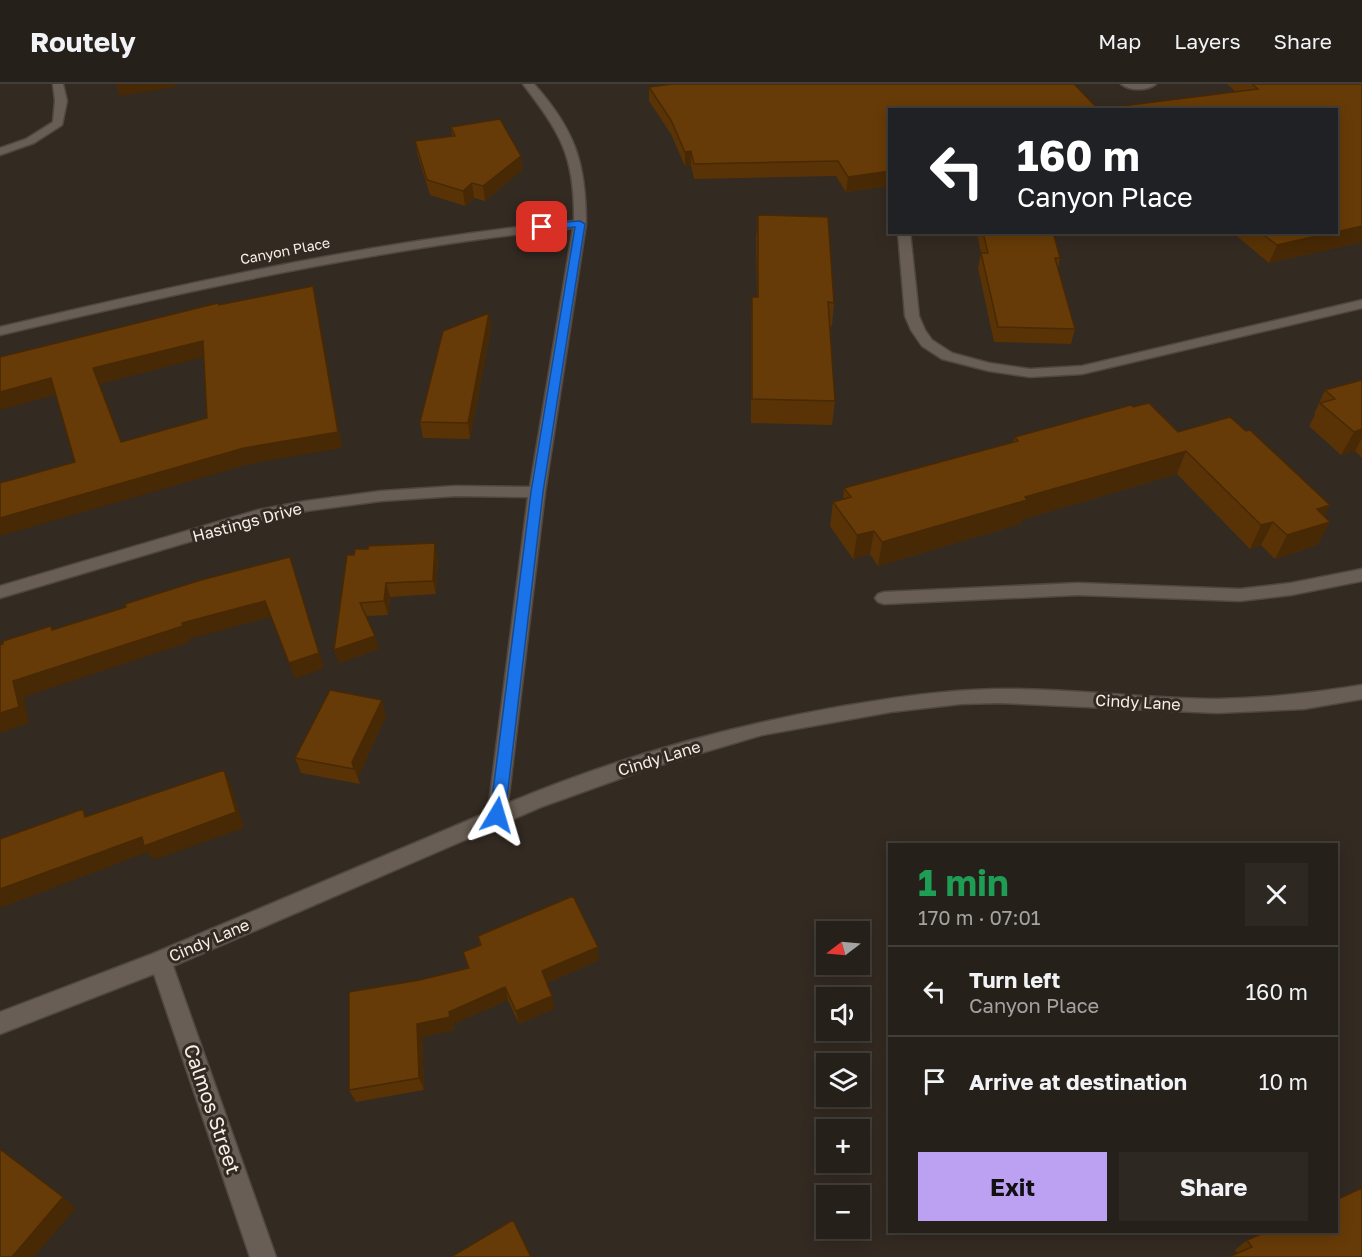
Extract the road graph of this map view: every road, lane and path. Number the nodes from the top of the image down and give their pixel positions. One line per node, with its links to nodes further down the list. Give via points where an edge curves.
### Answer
1 (58, 84): 5 (street, via 58,123 30,141)
2 (528, 84): 6 (street, via 548,106 570,147 580,186)
3 (1126, 84): 4 (street)
4 (1151, 84)
5 (0, 152)
6 (580, 224): 9 (street, Canyon Place, via 468,234 297,264 105,304); 10 (street)
7 (904, 234): 8 (street, via 912,316 918,330 927,343 946,356 989,367 1030,373 1082,370)
8 (1362, 304)
9 (0, 331)
10 (537, 492): 12 (street, Hastings Drive, via 424,493 306,506 258,516); 15 (street)
11 (1362, 575): 13 (street, via 1240,595 1078,589)
12 (0, 592)
13 (884, 598)
14 (1362, 692): 15 (street, Cindy Lane, via 1304,702 1217,706 999,696 891,705 727,737 589,780)
15 (497, 815): 16 (street, Cindy Lane)
16 (160, 961): 17 (street, Cindy Lane); 18 (street, Calmos Street)
17 (0, 1023)
18 (263, 1257)

